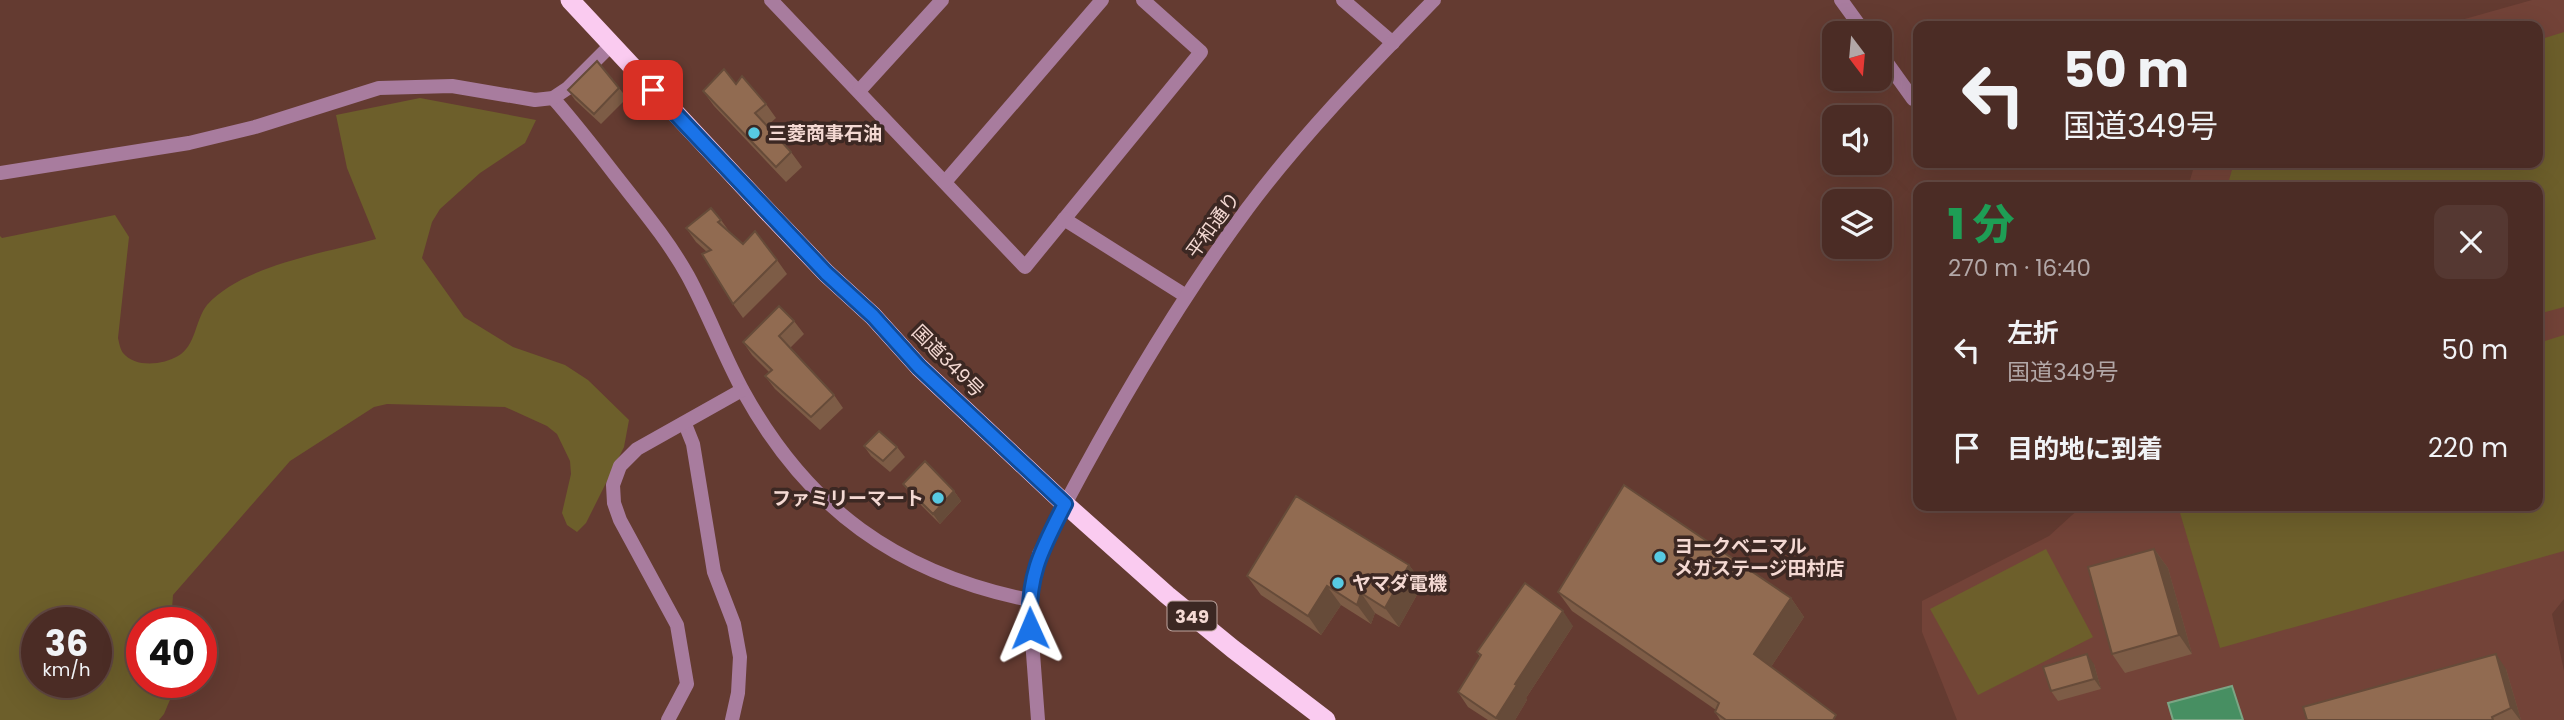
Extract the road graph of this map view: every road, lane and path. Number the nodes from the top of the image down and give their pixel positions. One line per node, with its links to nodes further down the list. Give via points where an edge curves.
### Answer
1 (570, 0): 11 (highway, 国道349号 / 349)
2 (772, 0): 13 (street)
3 (942, 0): 13 (street)
4 (1102, 0): 17 (street)
5 (1143, 0): 18 (street, via 1201,52)
6 (1343, 0): 10 (street)
7 (1434, 0): 10 (street, 平和通り)
8 (1841, 0): 9 (street)
9 (1856, 21)
10 (1392, 43): 19 (street, 平和通り, via 1300,144)
11 (612, 44): 14 (street); 22 (highway, 国道349号 / 349, via 826,273)
12 (1892, 70): 15 (street)
13 (859, 90): 17 (street)
14 (553, 98): 16 (street, via 535,100 452,86 379,88 189,143); 20 (street, via 681,266)
15 (1913, 99)
16 (0, 173)
17 (945, 182): 18 (street, via 1025,267)
18 (1064, 219): 19 (street)
19 (1186, 296): 22 (street, 平和通り)
20 (743, 390): 21 (street); 23 (street, via 785,457 855,528 951,580)
21 (685, 424): 24 (street, via 637,449 620,466 613,485 620,520 677,625 687,684); 25 (street, via 713,572 734,624 740,657)
22 (1065, 504): 23 (street, 平和通り, via 1039,554); 27 (highway, 国道349号 / 349, via 1223,642)
23 (1029, 600): 26 (street, 平和通り)
24 (668, 720)
25 (732, 720)
26 (1038, 720)
27 (1326, 720)

